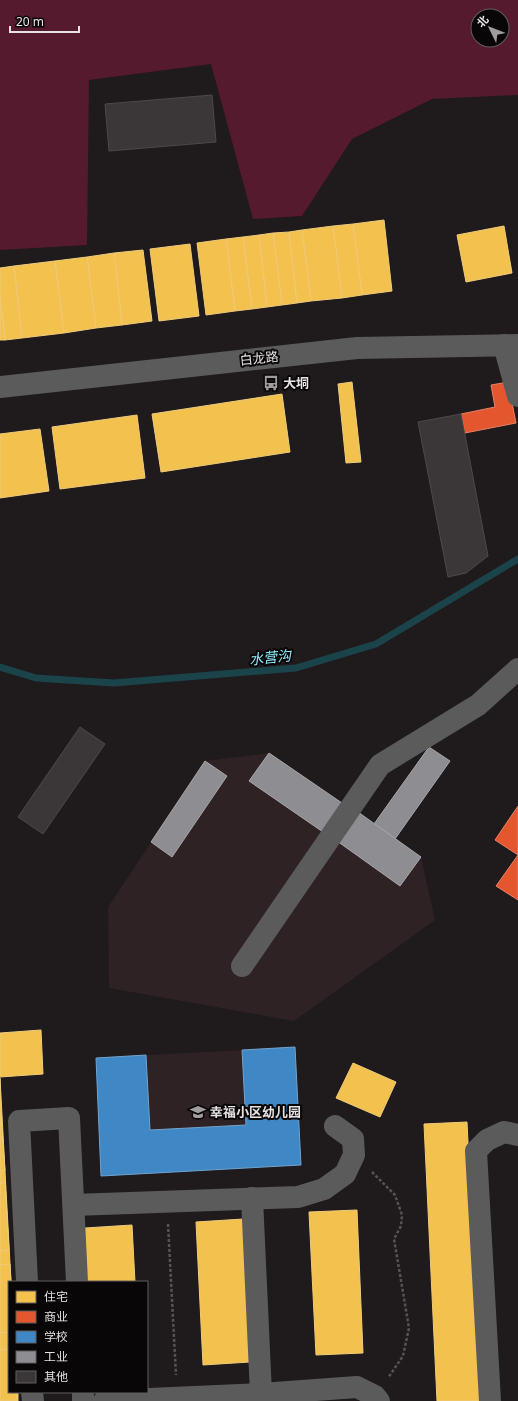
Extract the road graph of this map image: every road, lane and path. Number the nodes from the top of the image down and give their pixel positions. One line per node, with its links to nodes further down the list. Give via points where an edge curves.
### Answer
1 (511, 345): 2 (street, 白龙路, via 357,348); 3 (street)
2 (0, 387)
3 (518, 396)
4 (518, 668): 5 (street, via 478,705 380,765)
5 (242, 966)
6 (335, 1126): 8 (street, via 353,1139)
7 (518, 1135): 18 (street, via 504,1132 488,1140 476,1151)
8 (354, 1155): 9 (street, via 345,1174 324,1189 298,1197); 16 (path, via 395,1195 402,1215 401,1226 394,1239 409,1328 402,1356)
9 (252, 1198): 10 (street); 14 (street)
10 (167, 1202): 11 (street); 15 (path)
11 (74, 1205): 12 (street, via 69,1118 19,1121); 13 (street)
12 (27, 1281)
13 (77, 1281)
14 (261, 1394): 15 (street); 16 (street, via 357,1387)
15 (177, 1398): 17 (street)
16 (377, 1399)
17 (104, 1401)
18 (490, 1401)

